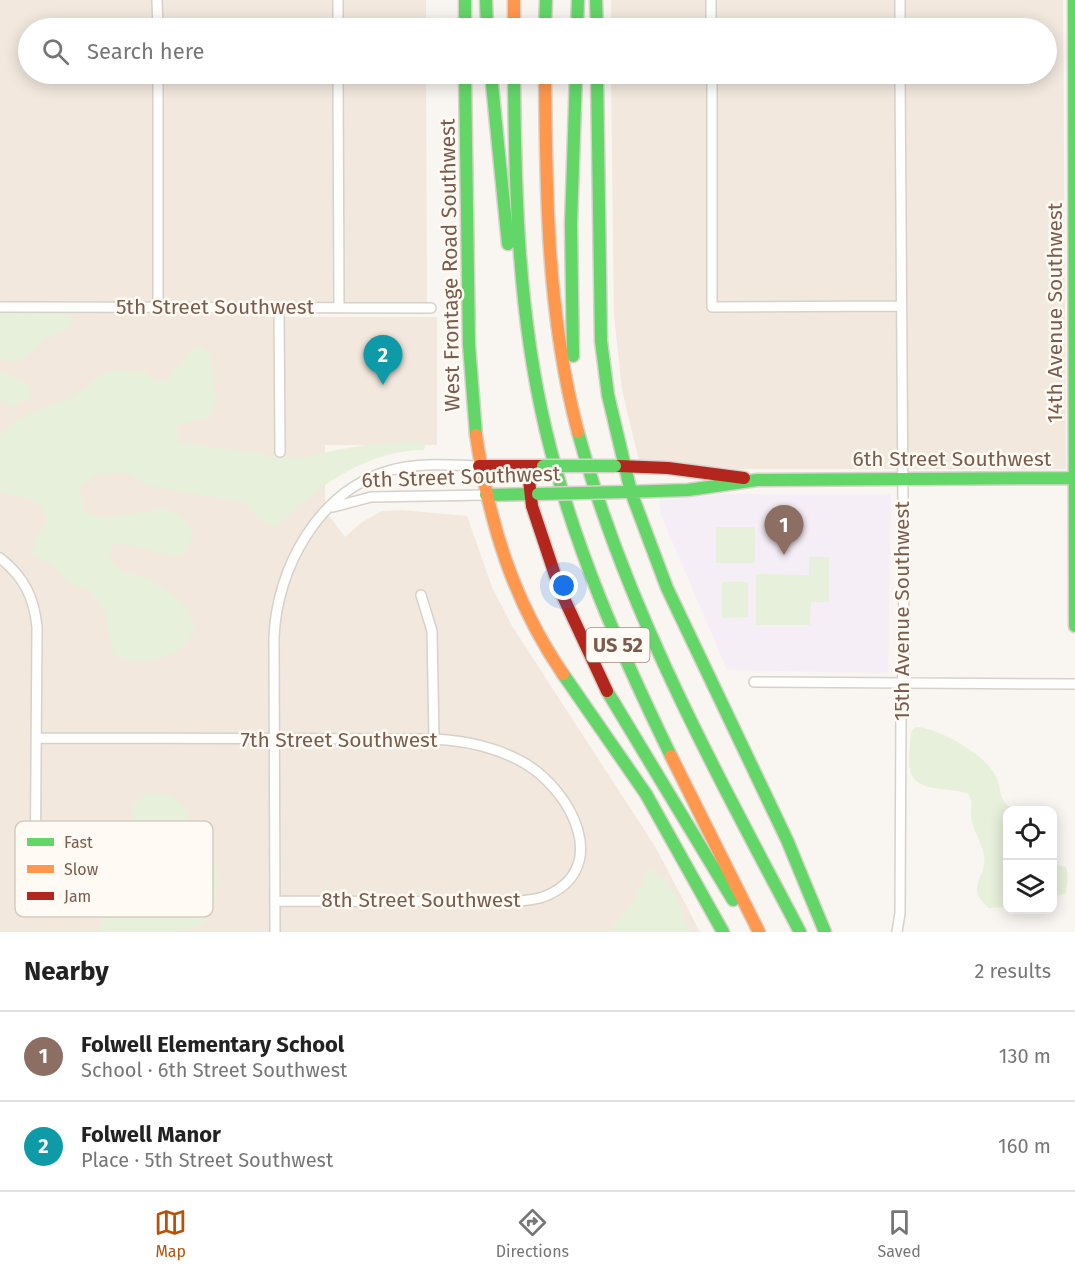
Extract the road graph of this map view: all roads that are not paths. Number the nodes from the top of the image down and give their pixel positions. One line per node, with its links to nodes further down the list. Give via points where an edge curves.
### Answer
1 (157, 0): 12 (street)
2 (338, 0): 13 (street)
3 (465, 0): 14 (main road)
4 (486, 0): 15 (main road)
5 (513, 0): 16 (main road)
6 (546, 0): 17 (main road)
7 (578, 0): 18 (main road)
8 (596, 0): 19 (main road)
9 (711, 0): 20 (street)
10 (900, 0): 21 (street)
11 (1074, 0): 22 (main road, 14th Avenue Southwest)
12 (158, 18)
13 (338, 18)
14 (465, 18)
15 (487, 18)
16 (514, 18)
17 (546, 18)
18 (578, 18)
19 (597, 18)
20 (711, 18)
21 (900, 18)
22 (1075, 76): 45 (main road, 14th Avenue Southwest)
23 (158, 84): 35 (street)
24 (338, 84): 37 (street)
25 (465, 84): 42 (main road, West Frontage Road Southwest, via 468,345)
26 (492, 84): 39 (main road, via 509,255)
27 (514, 84): 39 (main road, US 52, via 516,218)
28 (545, 84): 40 (main road, US 52, via 550,246)
29 (576, 84): 40 (main road, via 571,224)
30 (597, 84): 44 (main road, via 601,341)
31 (712, 84): 33 (street, via 712,307)
32 (900, 84): 33 (street, 15th Avenue Southwest)
33 (901, 306): 46 (street, 15th Avenue Southwest)
34 (0, 307): 35 (street, 5th Street Southwest)
35 (158, 307): 36 (street, 5th Street Southwest)
36 (279, 307): 37 (street, 5th Street Southwest); 41 (street)
37 (339, 307): 38 (street, 5th Street Southwest)
38 (431, 308)
39 (528, 339): 67 (main road, US 52, via 557,477 595,591 639,690)
40 (574, 414): 68 (main road, US 52, via 590,478 643,618)
41 (280, 452)
42 (479, 466): 43 (main road, 6th Street Southwest); 50 (main road, West Frontage Road Southwest); 51 (street, 6th Street Southwest, via 433,464 387,471 356,485)
43 (543, 466): 44 (main road, 6th Street Southwest, bridge); 49 (main road, via 532,473)
44 (620, 466): 47 (main road, 6th Street Southwest); 48 (main road)
45 (1074, 478): 46 (main road, 6th Street Southwest); 54 (main road, 14th Avenue Southwest)
46 (903, 479): 47 (main road, 6th Street Southwest); 56 (street, 15th Avenue Southwest)
47 (757, 480): 48 (main road, 6th Street Southwest, via 688,490)
48 (627, 492): 49 (main road, 6th Street Southwest, bridge); 69 (main road)
49 (534, 494): 50 (main road, 6th Street Southwest); 66 (main road, via 547,552 601,684)
50 (486, 495): 51 (street, 6th Street Southwest, via 371,497); 65 (main road, West Frontage Road Southwest, via 502,553 525,611 636,778)
51 (325, 510): 60 (street, via 299,549 279,597 274,637)
52 (0, 558): 58 (street, via 26,585 36,618)
53 (421, 595): 59 (street, via 432,631)
54 (1075, 626)
55 (754, 682): 56 (street)
56 (902, 683): 57 (street); 70 (street, 15th Avenue Southwest)
57 (1075, 684)
58 (37, 738): 60 (street, 7th Street Southwest); 61 (street)
59 (434, 739): 60 (street, 7th Street Southwest); 62 (street, 7th Street Southwest, via 496,750 538,773 570,809)
60 (275, 740): 63 (street)
61 (36, 821)
62 (581, 854): 63 (street, 8th Street Southwest, via 563,884 542,897 526,900)
63 (275, 901): 64 (street)
64 (275, 932)
65 (723, 932)
66 (752, 932)
67 (759, 932)
68 (800, 932)
69 (825, 932)
70 (897, 932)

